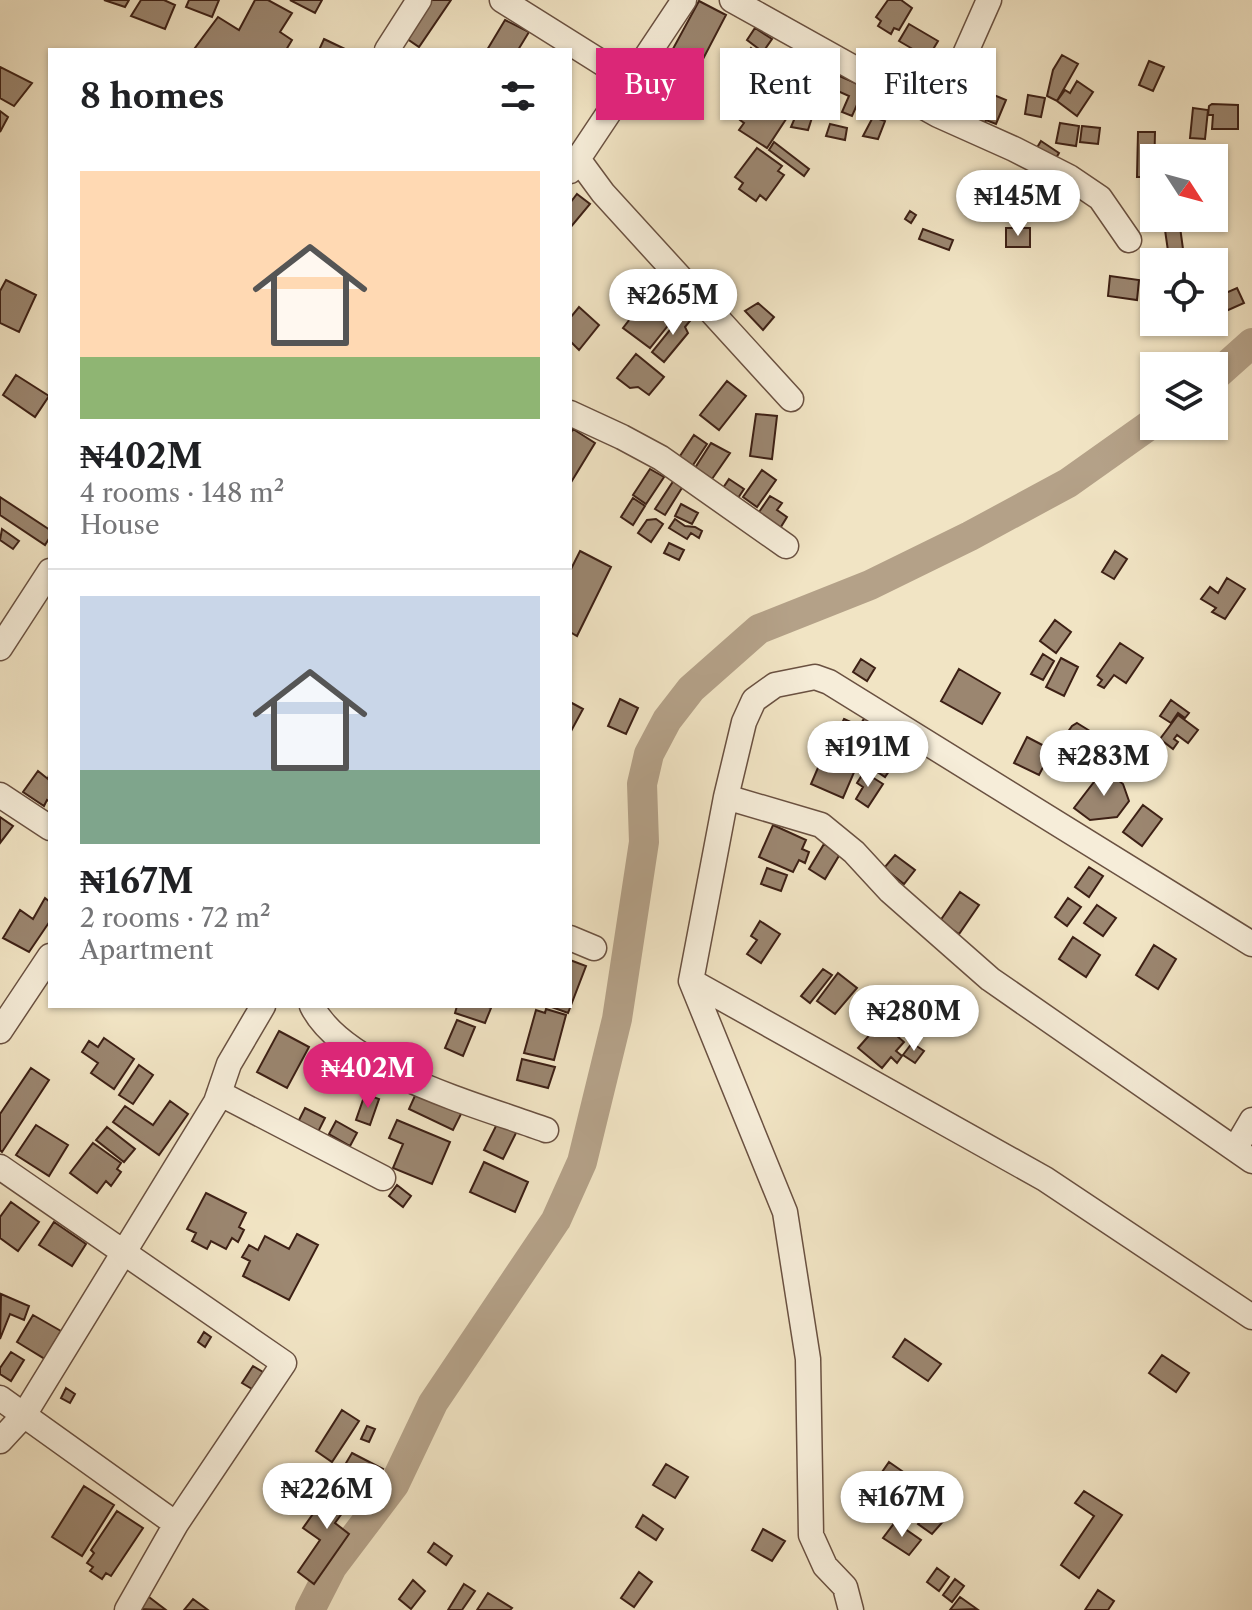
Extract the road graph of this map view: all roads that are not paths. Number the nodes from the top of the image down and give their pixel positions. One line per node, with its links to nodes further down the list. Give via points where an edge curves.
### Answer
1 (419, 0): 6 (street)
2 (502, 0): 9 (street)
3 (684, 0): 7 (street)
4 (732, 0): 10 (street)
5 (989, 0): 8 (street)
6 (388, 48)
7 (653, 48)
8 (968, 48)
9 (596, 59)
10 (856, 69)
11 (605, 120): 13 (street)
12 (949, 120): 14 (street, via 1069,177 1100,198)
13 (574, 166): 15 (street)
14 (1129, 240)
15 (791, 399)
16 (572, 414): 17 (street, via 661,458)
17 (786, 546)
18 (48, 574): 19 (street)
19 (0, 648)
20 (0, 795): 22 (street)
21 (726, 797): 24 (street, via 754,700 775,685 815,677); 27 (street); 34 (street, via 821,825 990,979)
22 (48, 827)
23 (572, 939): 25 (street)
24 (1252, 944)
25 (594, 948)
26 (48, 959): 30 (street)
27 (691, 981): 38 (street, via 1045,1179); 44 (street, via 785,1212 808,1359 811,1535 825,1566 845,1587)
28 (262, 1008): 31 (street, via 229,1064)
29 (313, 1008): 33 (street, via 350,1049 396,1073)
30 (0, 1031)
31 (219, 1093): 36 (street); 37 (street)
32 (1252, 1120): 34 (street)
33 (546, 1130)
34 (1244, 1155)
35 (0, 1167): 37 (street)
36 (383, 1178)
37 (125, 1253): 40 (street); 42 (street, via 284,1363)
38 (1252, 1317)
39 (0, 1398): 40 (street)
40 (24, 1415): 41 (street); 42 (street)
41 (0, 1441)
42 (176, 1524): 43 (street)
43 (127, 1610)
44 (851, 1610)

